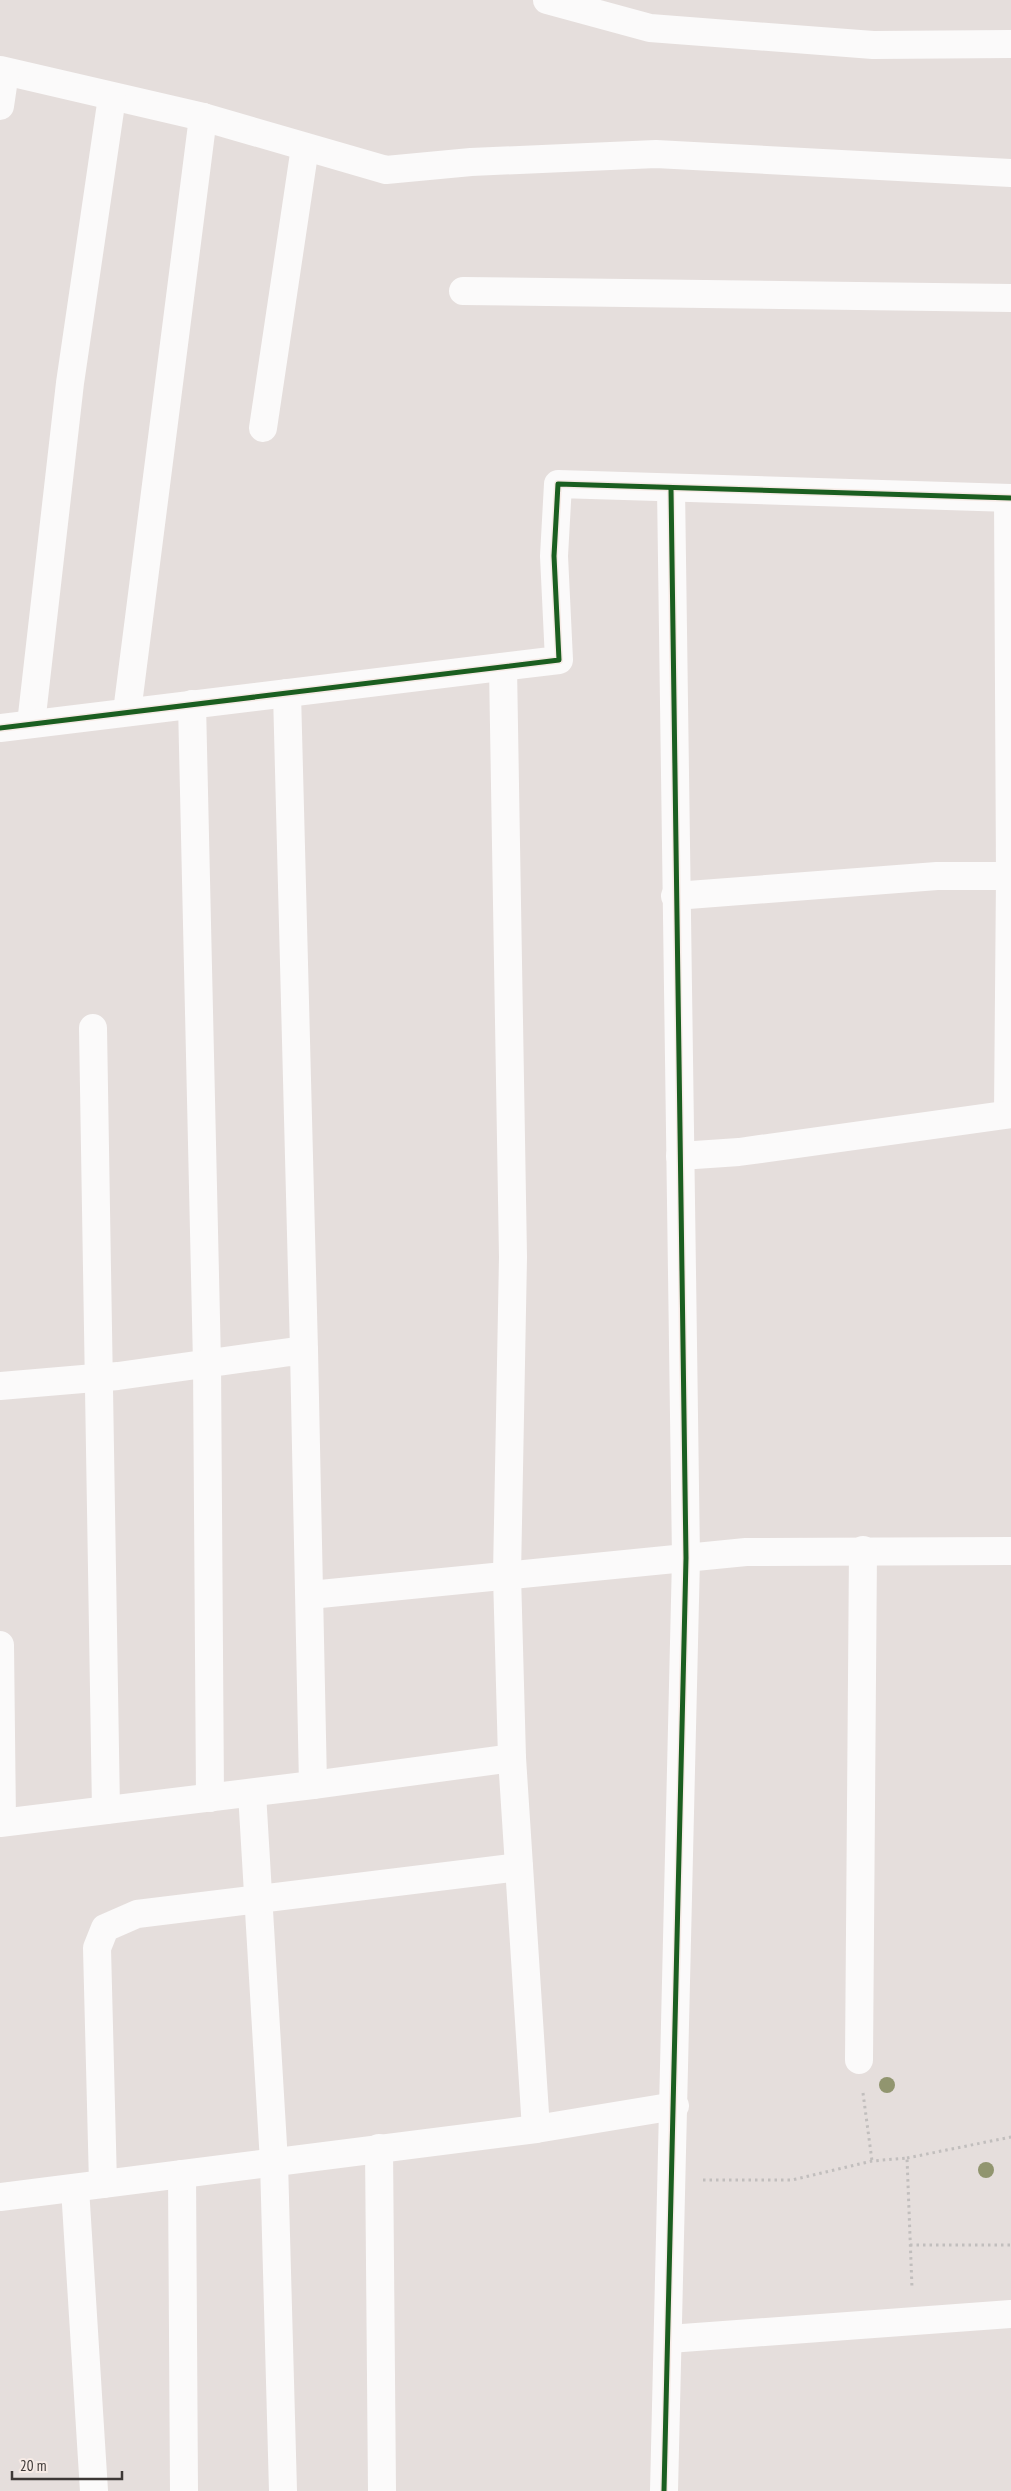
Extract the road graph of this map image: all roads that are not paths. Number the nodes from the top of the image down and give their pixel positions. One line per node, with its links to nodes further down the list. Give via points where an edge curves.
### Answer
1 (547, 0): 2 (street, via 650,28 873,45)
2 (1011, 44)
3 (2, 71): 4 (street); 5 (street)
4 (112, 97): 6 (street); 18 (street, via 70,383)
5 (0, 106)
6 (203, 118): 7 (street); 17 (street)
7 (305, 147): 8 (street, via 386,170 470,162 656,154); 11 (street)
8 (1011, 173)
9 (463, 291): 10 (street)
10 (1011, 298)
11 (264, 428)
12 (671, 488): 13 (street); 14 (street, via 558,484 554,556 559,660); 21 (street)
13 (1010, 498): 20 (street)
14 (503, 667): 15 (street); 32 (street, via 513,1257)
15 (288, 693): 16 (street); 25 (street)
16 (192, 704): 17 (street); 26 (street)
17 (126, 712): 18 (street)
18 (30, 724): 19 (street)
19 (0, 728)
20 (1011, 876): 21 (street, via 937,876); 23 (street)
21 (675, 896): 24 (street)
22 (93, 1028): 27 (street)
23 (1009, 1114): 24 (street, via 739,1152)
24 (680, 1156): 31 (street)
25 (304, 1350): 26 (street); 33 (street)
26 (207, 1364): 27 (street); 38 (street)
27 (98, 1378): 28 (street); 39 (street)
28 (0, 1386)
29 (863, 1550): 30 (street); 31 (street, via 746,1552); 43 (street)
30 (1011, 1551)
31 (686, 1558): 32 (street); 44 (street)
32 (507, 1575): 33 (street); 35 (street)
33 (310, 1595): 36 (street)
34 (0, 1645): 40 (street)
35 (512, 1758): 36 (street); 41 (street)
36 (313, 1785): 37 (street)
37 (252, 1793): 38 (street); 42 (street)
38 (210, 1798): 39 (street)
39 (106, 1810): 40 (street)
40 (1, 1822)
41 (519, 1867): 42 (street); 45 (street)
42 (260, 1899): 47 (street); 49 (street, via 137,1914 105,1928 97,1948)
43 (859, 2060)
44 (675, 2106): 45 (street); 53 (street)
45 (536, 2129): 46 (street)
46 (380, 2148): 47 (street); 57 (street)
47 (274, 2162): 48 (street); 56 (street)
48 (182, 2174): 49 (street); 55 (street)
49 (103, 2184): 50 (street)
50 (75, 2188): 51 (street); 54 (street)
51 (0, 2197)
52 (1011, 2314): 53 (street)
53 (669, 2339): 58 (street)
54 (94, 2491)
55 (184, 2491)
56 (283, 2491)
57 (382, 2491)
58 (664, 2491)

